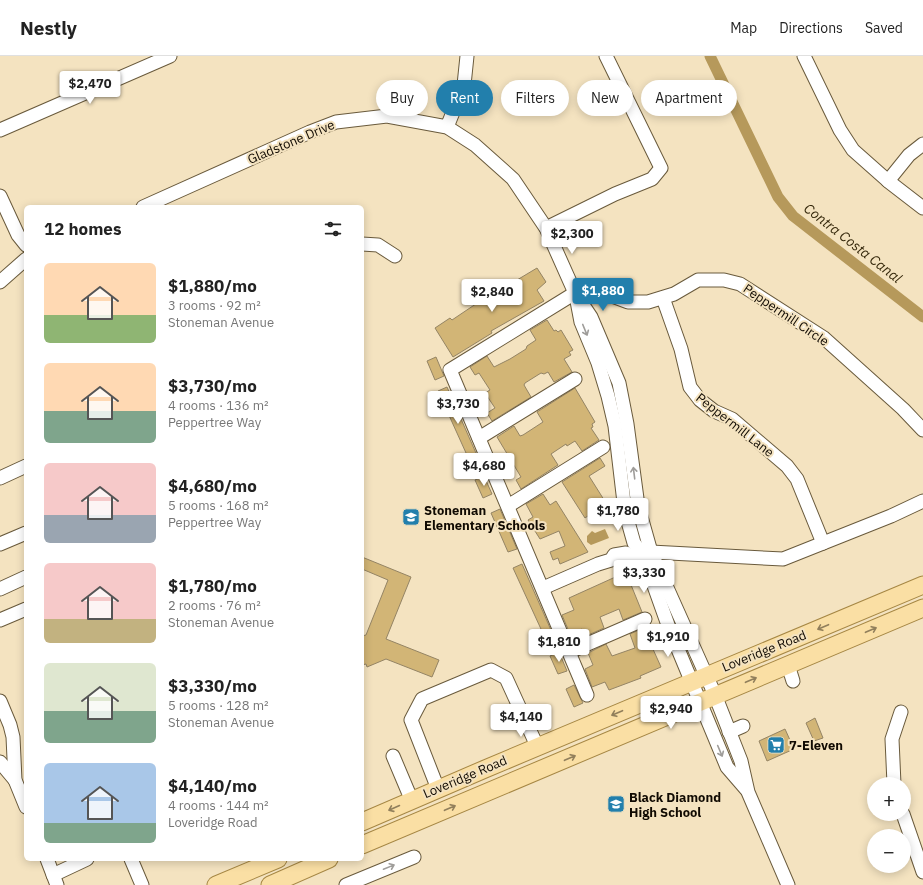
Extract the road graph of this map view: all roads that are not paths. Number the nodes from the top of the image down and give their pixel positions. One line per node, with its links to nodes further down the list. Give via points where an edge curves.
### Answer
1 (170, 56): 6 (street)
2 (467, 56): 5 (street, via 464,85)
3 (606, 56): 12 (street, via 661,168 652,179)
4 (804, 56): 8 (street, via 848,143)
5 (447, 127): 10 (street, Gladstone Drive, via 387,116 336,122); 12 (street, Gladstone Drive, via 475,146 513,179)
6 (0, 130)
7 (923, 144): 8 (street, via 909,155)
8 (888, 181): 11 (street)
9 (0, 196): 13 (street)
10 (147, 205)
11 (923, 208)
12 (546, 228): 18 (street, Gladstone Drive)
13 (24, 242)
14 (364, 244): 15 (street, via 378,245)
15 (395, 256)
16 (24, 261): 17 (street)
17 (0, 282)
18 (575, 293): 19 (street, Peppermill Circle, via 604,293 628,302 648,302); 22 (street, via 450,370); 31 (street, Gladstone Drive, via 581,322 608,396 615,426 625,511 634,543)
19 (663, 298): 21 (street, Peppermill Circle, via 698,280 724,280 740,284 824,338); 29 (street, Peppermill Lane, via 681,349 690,387 700,400 714,411 732,419 787,466 797,479)
20 (575, 379): 22 (street)
21 (923, 430)
22 (479, 438): 27 (street)
23 (603, 447): 27 (street)
24 (24, 467): 25 (street)
25 (0, 478)
26 (923, 501): 29 (street)
27 (508, 506): 34 (street)
28 (24, 534): 30 (street)
29 (823, 543): 31 (street, via 783,559)
30 (0, 544)
31 (641, 555): 34 (street, via 614,555 611,560); 42 (street, Gladstone Drive, via 668,625)
32 (24, 578): 35 (street)
33 (923, 585): 42 (main road, Loveridge Road, one-way to 42)
34 (543, 588): 40 (street)
35 (0, 589)
36 (923, 608): 41 (main road, Loveridge Road, one-way to 36)
37 (24, 610): 39 (street)
38 (645, 619): 40 (street)
39 (0, 620)
40 (569, 652): 44 (street)
41 (788, 665): 43 (street); 45 (main road, Loveridge Road, one-way to 41)
42 (699, 678): 45 (street, Gladstone Drive); 50 (main road, Loveridge Road, one-way to 50)
43 (793, 681)
44 (587, 695)
45 (707, 699): 49 (street); 58 (street, one-way to 58, via 727,767); 62 (main road, Loveridge Road, one-way to 45)
46 (0, 701): 53 (street, via 10,725)
47 (901, 712): 54 (street, via 892,739)
48 (743, 726): 49 (street)
49 (729, 732): 58 (street, via 741,761)
50 (538, 746): 56 (main road, Loveridge Road); 56 (street, via 506,678 491,670 422,699 411,720)
51 (393, 756): 59 (street)
52 (0, 762): 55 (street)
53 (20, 762): 55 (street)
54 (894, 777)
55 (15, 780): 57 (street)
56 (438, 789): 59 (main road, Loveridge Road)
57 (23, 792)
58 (748, 792): 77 (street)
59 (412, 800): 60 (main road, Loveridge Road, one-way to 60)
60 (364, 821)
61 (905, 821): 69 (street)
62 (364, 844)
63 (414, 857): 72 (street, one-way to 63)
64 (48, 861): 70 (street)
65 (84, 861): 70 (street)
66 (132, 861): 74 (street)
67 (273, 861): 73 (main road)
68 (326, 861): 71 (main road)
69 (923, 872)
70 (55, 880)
71 (296, 880): 75 (main road)
72 (366, 881): 76 (street)
73 (221, 884)
74 (142, 885)
75 (270, 885)
76 (346, 885)
77 (788, 885)

